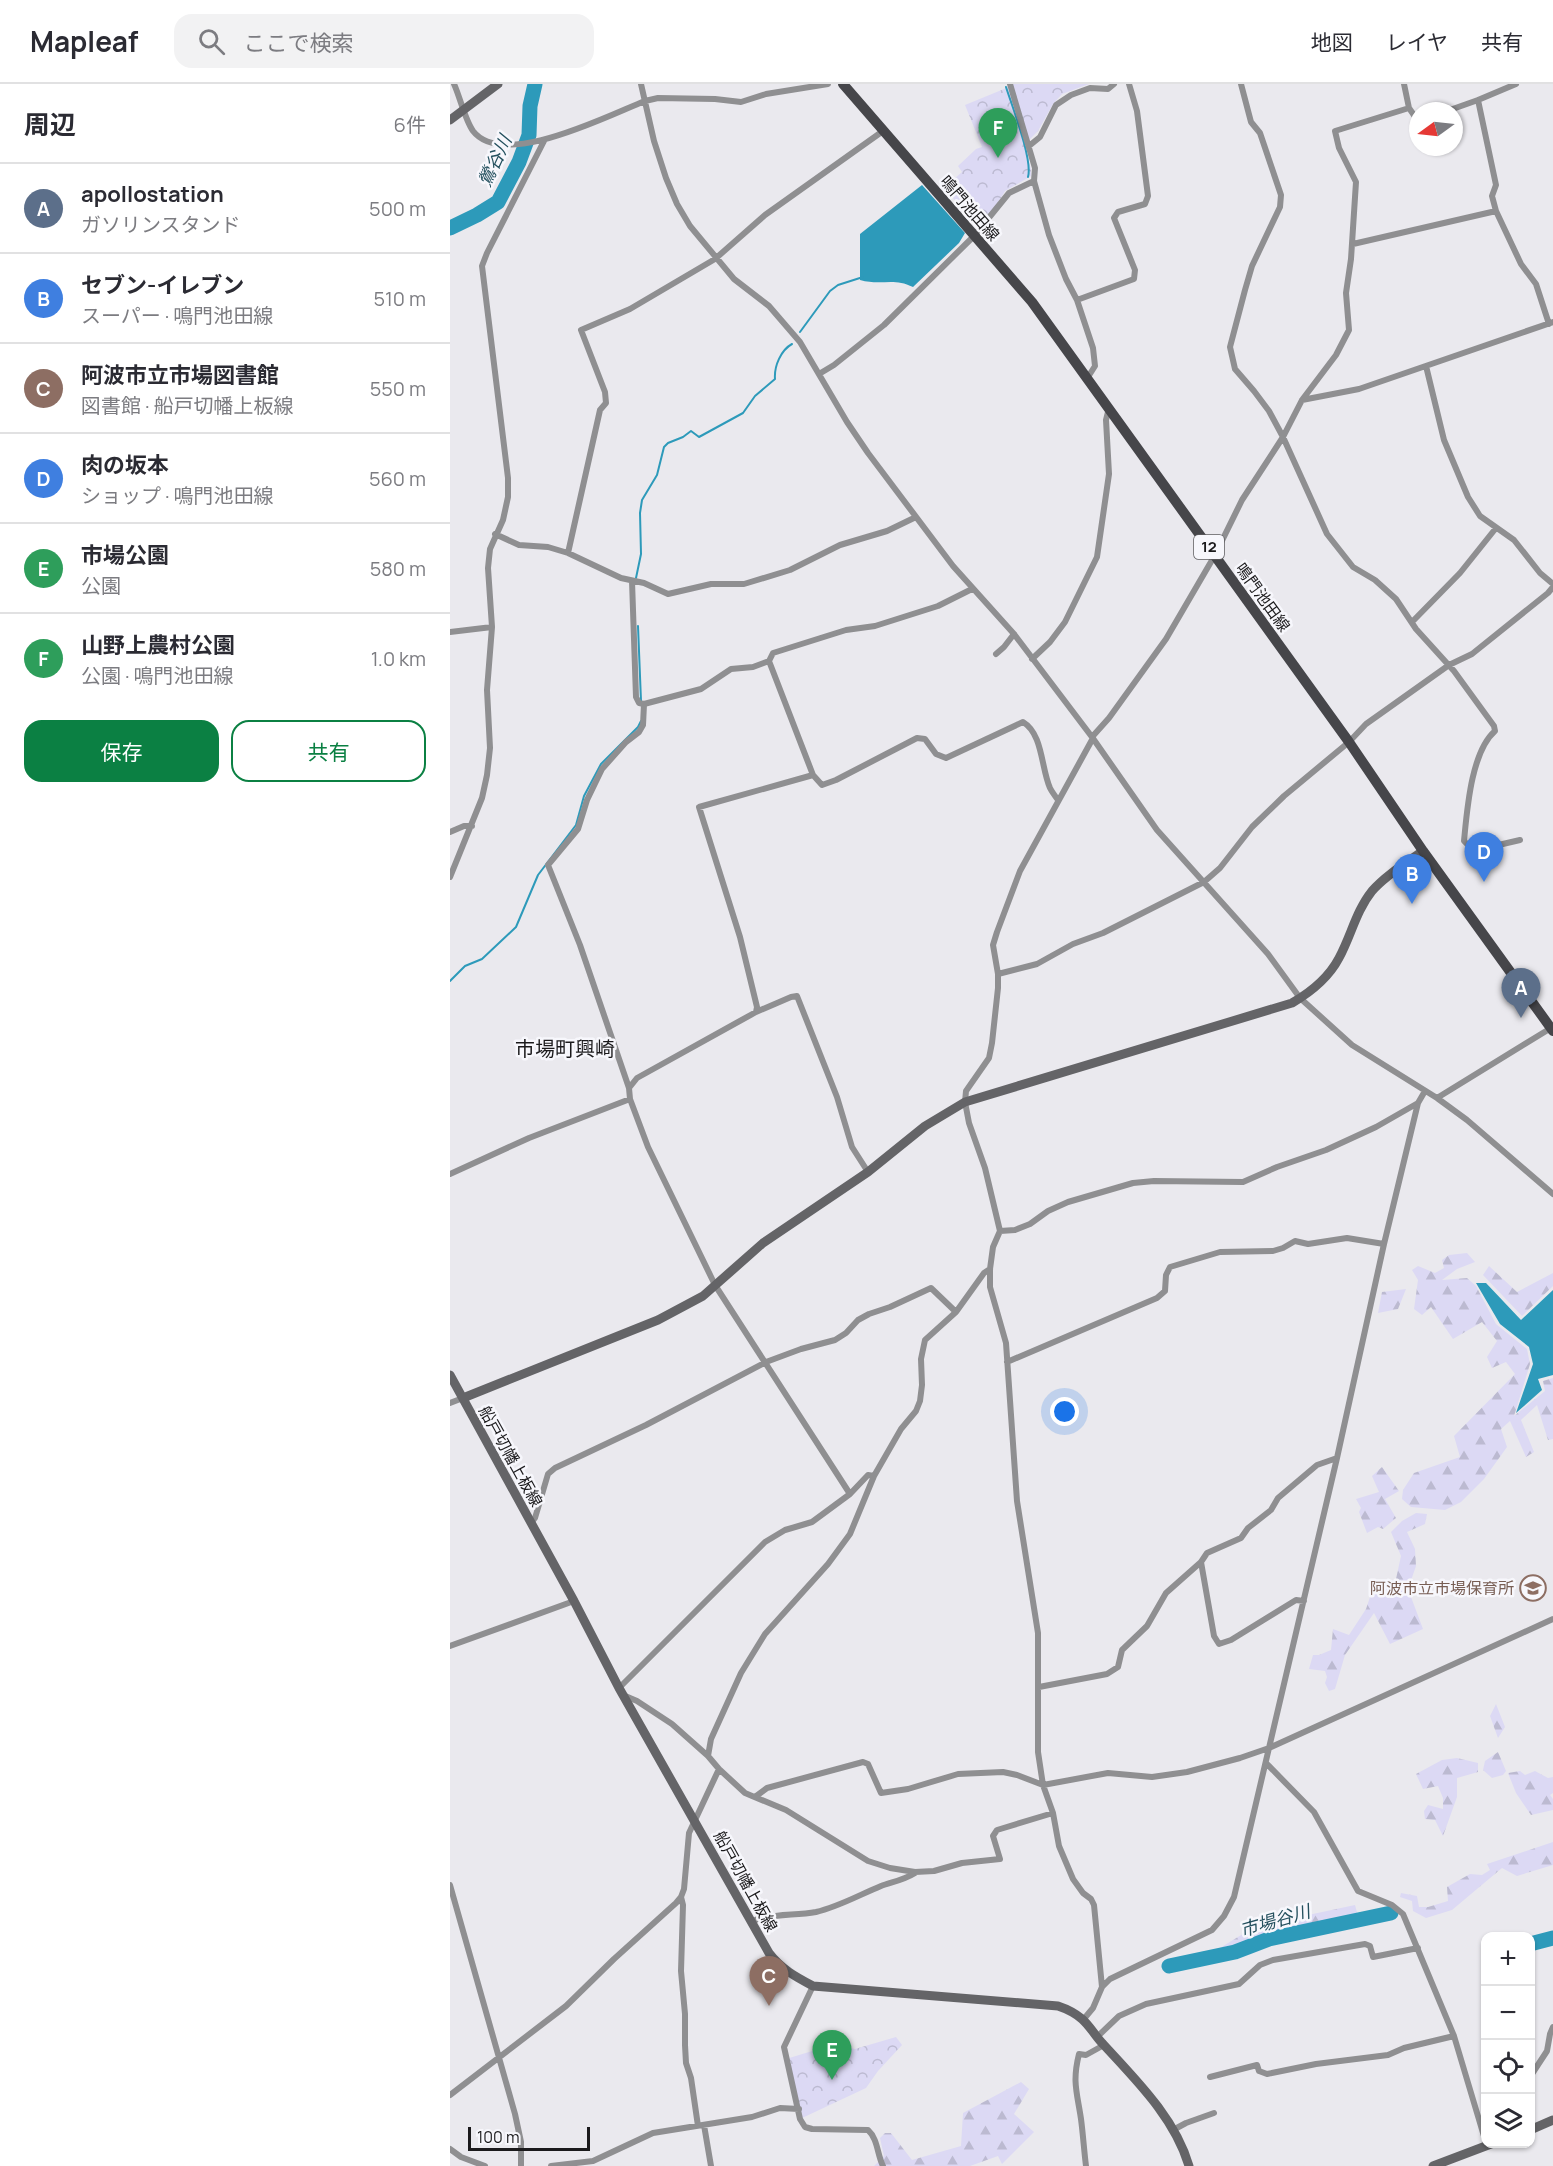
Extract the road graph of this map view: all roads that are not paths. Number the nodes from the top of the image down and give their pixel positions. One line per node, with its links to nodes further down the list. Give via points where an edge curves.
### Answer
1 (454, 84): 16 (street)
2 (498, 84): 16 (main road)
3 (641, 84): 13 (street)
4 (828, 84): 13 (street, via 741,102)
5 (843, 84): 18 (main road, 鳴門池田線 / 12)
6 (1010, 84): 20 (street)
7 (1114, 84): 20 (street, via 1108,89 1090,88 1056,105 1040,137)
8 (1130, 84): 26 (street, via 1148,196 1145,204 1118,212 1114,218 1136,270 1134,279)
9 (1241, 84): 33 (street, via 1251,122 1260,133 1281,195 1280,207 1250,274 1230,346 1235,369 1264,404)
10 (1404, 84): 15 (street)
11 (1516, 84): 12 (street)
12 (1478, 100): 14 (street); 22 (street, via 1496,185 1492,196)
13 (645, 101): 19 (street); 25 (street, via 654,141 677,204)
14 (1463, 105)
15 (1408, 108): 24 (street, via 1335,131 1356,182)
16 (465, 110): 17 (main road); 19 (street, via 474,132 480,136 503,145)
17 (450, 120)
18 (883, 130): 23 (main road, 鳴門池田線 / 12); 25 (street, via 765,215)
19 (544, 141): 36 (street, via 482,266 508,478 505,509)
20 (1029, 147): 21 (street)
21 (1034, 181): 23 (street, via 1009,193); 26 (street, via 1049,235)
22 (1496, 211): 24 (street); 27 (street, via 1521,264 1536,284)
23 (974, 236): 29 (street, via 884,325); 30 (main road, 鳴門池田線 / 12, via 1032,302)
24 (1353, 244): 31 (street, via 1346,293 1349,330 1336,355)
25 (715, 259): 29 (street, via 769,306 800,342); 37 (street, via 630,309 581,330 606,402 600,410)
26 (1077, 300): 30 (street, via 1093,348 1095,366)
27 (1551, 323): 28 (street)
28 (1426, 366): 31 (street, via 1359,389); 35 (street, via 1451,460 1480,516)
29 (819, 374): 34 (street, via 863,445)
30 (1088, 377): 32 (main road, 鳴門池田線 / 12)
31 (1302, 400): 33 (street)
32 (1110, 408): 38 (main road, 鳴門池田線 / 12); 47 (street, via 1106,420 1109,474 1097,556 1065,622)
33 (1283, 437): 38 (street, via 1242,500); 42 (street, via 1326,534 1353,567 1396,599)
34 (916, 517): 39 (street, via 887,531 840,545 790,570 744,584 711,584 668,594); 41 (street)
35 (1496, 528): 40 (street, via 1514,540); 42 (street, via 1460,573)
36 (495, 534): 37 (street, via 519,545); 43 (street, via 489,568)
37 (568, 553): 39 (street)
38 (1215, 555): 51 (street, via 1166,639); 52 (main road, 鳴門池田線 / 12)
39 (632, 581): 50 (street, via 636,697)
40 (1553, 586): 49 (street, via 1472,654)
41 (972, 589): 45 (street); 48 (street, via 938,606 773,653)
42 (1412, 622): 49 (street)
43 (492, 627): 44 (street); 55 (street, via 487,690 490,748 482,798)
44 (450, 632)
45 (1014, 634): 46 (street); 47 (street)
46 (996, 654)
47 (1032, 659): 51 (street)
48 (769, 661): 50 (street, via 731,669 701,689); 53 (street)
49 (1449, 665): 52 (street, via 1366,724); 57 (street, via 1495,731 1488,737 1470,784 1464,841 1477,850)
50 (642, 704): 65 (street, via 643,725 639,732 602,769 578,829 548,865)
51 (1092, 737): 54 (street); 60 (street, via 1144,812)
52 (1349, 741): 58 (main road, 鳴門池田線 / 12); 60 (street, via 1252,827)
53 (813, 775): 54 (street, via 822,785 829,783 917,738 925,739 936,754 946,758 1023,722 1029,726); 63 (street, via 699,807 740,937)
54 (1058, 800): 61 (street, via 1020,872 997,932 993,945)
55 (472, 826): 56 (street); 59 (street)
56 (450, 832)
57 (1520, 840)
58 (1423, 851): 62 (main road, via 1372,892 1357,915 1339,958 1327,975); 64 (main road, 鳴門池田線 / 12)
59 (450, 877)
60 (1204, 882): 61 (street, via 1037,964); 62 (street, via 1268,954)
61 (998, 974): 69 (street, via 989,1058 966,1091)
62 (1300, 998): 66 (street, via 1352,1045); 69 (main road, via 1283,1007)
63 (756, 1012): 65 (street, via 637,1078); 71 (street, via 797,996 837,1096 852,1147)
64 (1552, 1029): 67 (street)
65 (629, 1088): 68 (street)
66 (1425, 1091): 67 (street); 70 (street)
67 (1437, 1098): 73 (street)
68 (630, 1099): 72 (street); 77 (street, via 648,1147)
69 (965, 1102): 71 (main road, via 925,1126); 74 (street)
70 (1418, 1103): 74 (street, via 1376,1127 1243,1182 1133,1183 1068,1202 1030,1224); 75 (street)
71 (868, 1172): 77 (main road, via 763,1243)
72 (450, 1174)
73 (1553, 1194)
74 (1000, 1231): 76 (street)
75 (1384, 1244): 80 (street, via 1339,1238 1308,1245 1295,1241 1273,1251 1209,1254 1170,1267 1165,1291 1157,1298); 84 (street)
76 (990, 1269): 78 (street); 80 (street, via 990,1287 1006,1343)
77 (715, 1285): 79 (street); 82 (main road, via 666,1317)
78 (956, 1311): 79 (street, via 931,1288 864,1317 835,1340); 85 (street, via 925,1340 916,1412 901,1429)
79 (766, 1362): 86 (street); 87 (street, via 555,1467 548,1474)
80 (1007, 1362): 93 (street, via 1017,1502 1038,1633)
81 (450, 1375): 82 (main road, 船戸切幡上板線)
82 (463, 1398): 83 (street); 87 (main road, 船戸切幡上板線)
83 (450, 1403)
84 (1337, 1458): 88 (street, via 1317,1464 1241,1538 1208,1552); 90 (street)
85 (874, 1476): 86 (street, via 868,1475); 96 (street, via 850,1534 765,1634 741,1673 711,1739)
86 (850, 1494): 94 (street, via 812,1522 785,1530 765,1542)
87 (531, 1523): 89 (main road, 船戸切幡上板線)
88 (1201, 1562): 90 (street, via 1214,1636 1219,1644 1296,1600); 93 (street, via 1166,1593 1147,1626 1122,1650 1118,1668 1107,1674)
89 (574, 1601): 92 (street); 94 (main road, 船戸切幡上板線)
90 (1304, 1601): 95 (street)
91 (1553, 1619): 95 (street)
92 (450, 1646)
93 (1039, 1687): 99 (street, via 1038,1752)
94 (621, 1691): 96 (street, via 672,1724); 102 (main road, 船戸切幡上板線)
95 (1269, 1748): 97 (street); 99 (street, via 1186,1772 1152,1777 1108,1773)
96 (708, 1756): 98 (street)
97 (1266, 1763): 107 (street, via 1314,1812 1358,1891 1392,1905 1403,1914); 109 (street, via 1233,1897 1224,1916 1212,1930 1110,1979)
98 (719, 1769): 100 (street); 102 (street)
99 (1043, 1785): 100 (street, via 1004,1772 958,1774 881,1793 868,1764 863,1762 767,1788); 101 (street)
100 (755, 1797): 103 (street, via 786,1810 868,1861)
101 (1053, 1813): 103 (street, via 997,1830 993,1836 1000,1859); 109 (street, via 1059,1846 1073,1879 1094,1905)
102 (694, 1819): 105 (street); 106 (main road, 船戸切幡上板線)
103 (915, 1872): 106 (street, via 826,1909)
104 (450, 1885): 115 (street)
105 (681, 1897): 115 (street, via 566,2006); 123 (street, via 685,2054)
106 (752, 1921): 108 (main road, 船戸切幡上板線, via 778,1965)
107 (1418, 1948): 112 (street); 113 (street, via 1373,1957 1370,1946 1365,1944 1273,1960 1260,1965 1239,1983 1146,2004 1119,2016)
108 (813, 1986): 110 (main road, 船戸切幡上板線, via 1058,2006); 119 (street, via 784,2047)
109 (1102, 1987): 110 (street, via 1094,2008)
110 (1083, 2020): 113 (main road, 船戸切幡上板線)
111 (1553, 2027): 116 (street, via 1547,2051)
112 (1454, 2036): 117 (street, via 1388,2055 1268,2074 1259,2071 1257,2065); 122 (street)
113 (1097, 2037): 114 (main road, 船戸切幡上板線)
114 (1104, 2045): 125 (main road, 船戸切幡上板線, via 1138,2082); 133 (street, via 1086,2055 1079,2054 1075,2069)
115 (500, 2056): 118 (street); 129 (street, via 521,2142)
116 (1535, 2069)
117 (1210, 2076)
118 (450, 2095)
119 (799, 2109): 123 (street, via 780,2108); 132 (street, via 805,2127 868,2130 874,2136)
120 (1214, 2113): 125 (street)
121 (1553, 2120): 124 (main road)
122 (1481, 2125)
123 (701, 2126): 130 (street, via 653,2133 593,2161); 131 (street)
124 (1535, 2128)
125 (1173, 2130): 134 (main road, 船戸切幡上板線)
126 (1481, 2143): 135 (main road)
127 (450, 2149): 128 (street)
128 (485, 2166)
129 (520, 2166)
130 (551, 2166)
131 (711, 2166)
132 (883, 2166)
133 (1086, 2166)
134 (1189, 2166)
135 (1432, 2166)

